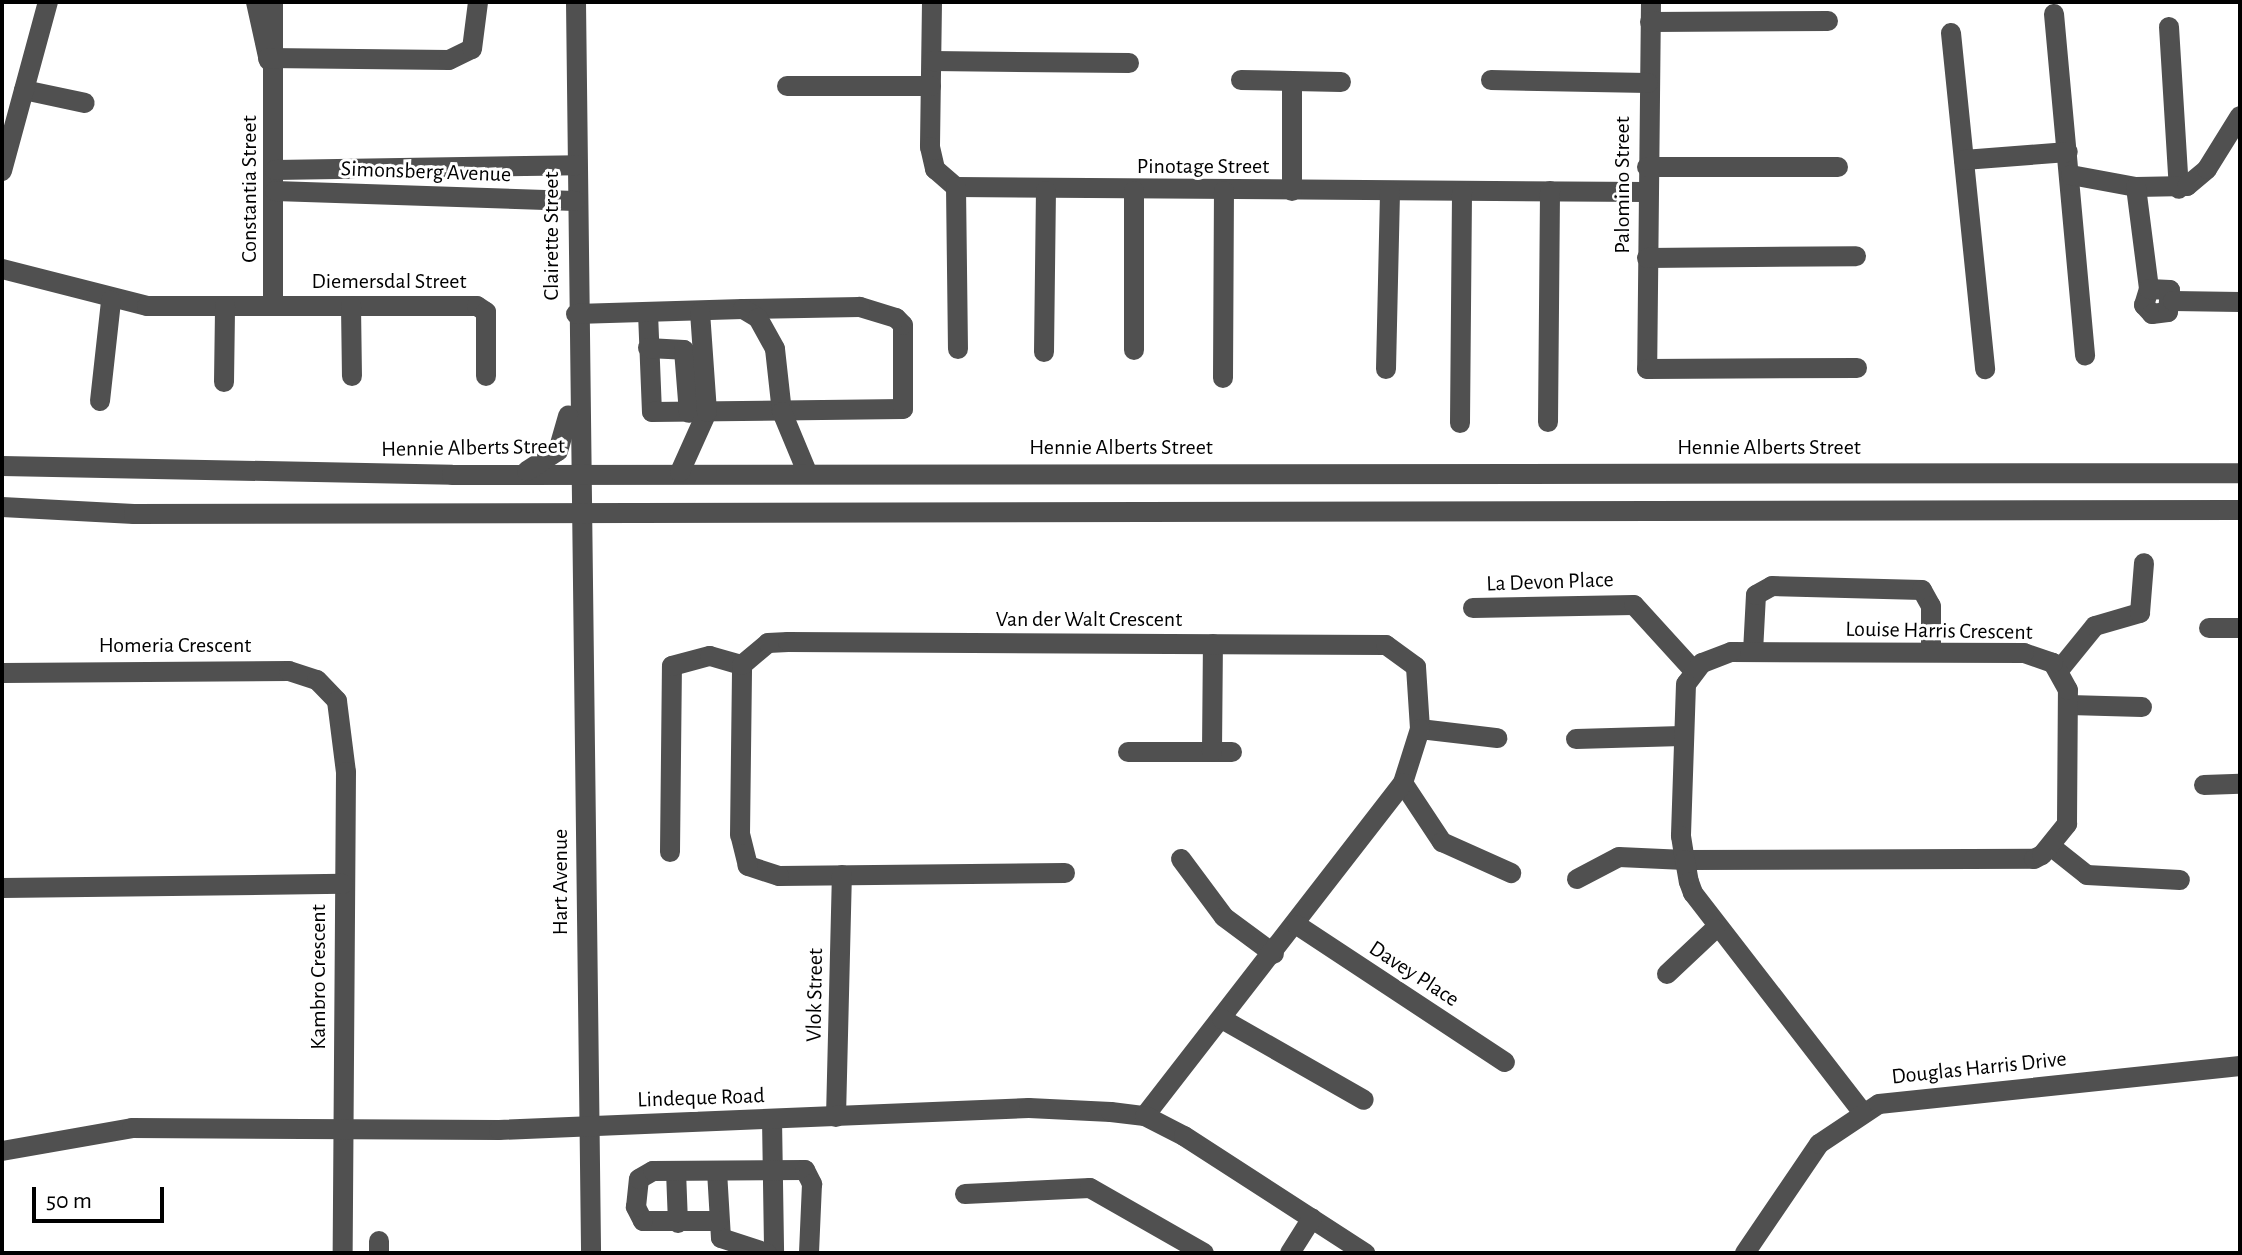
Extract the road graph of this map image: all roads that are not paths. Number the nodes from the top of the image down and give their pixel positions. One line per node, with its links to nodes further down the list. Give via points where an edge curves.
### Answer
1 (48, 2): 22 (street)
2 (256, 2): 13 (street, Constantia Street)
3 (273, 2): 13 (street, Constantia Street)
4 (478, 2): 13 (street, via 472,49 449,60)
5 (576, 2): 27 (street, Clairette Street)
6 (932, 2): 12 (street)
7 (1650, 12): 9 (street); 19 (street, Palomino Street)
8 (2054, 14): 25 (street)
9 (1828, 21)
10 (2169, 27): 35 (street)
11 (1951, 33): 26 (street)
12 (932, 61): 14 (street); 21 (street)
13 (272, 63): 30 (street, Constantia Street)
14 (1129, 63)
15 (1241, 80): 17 (street)
16 (1491, 80): 19 (street)
17 (1292, 81): 18 (street); 40 (street)
18 (1341, 82)
19 (1648, 83): 28 (street, Palomino Street)
20 (787, 86): 21 (street)
21 (931, 86): 33 (street, via 935,169)
22 (24, 90): 23 (street); 31 (street)
23 (85, 103)
24 (2240, 116): 35 (street, via 2207,169)
25 (2068, 152): 26 (street); 32 (street)
26 (1964, 160): 65 (street)
27 (577, 165): 30 (street, Simonsberg Avenue); 45 (street, Clairette Street)
28 (1647, 167): 29 (street); 44 (street, Palomino Street)
29 (1838, 167)
30 (275, 170): 36 (street, Constantia Street)
31 (2, 171)
32 (2071, 175): 34 (street); 62 (street)
33 (956, 187): 37 (street, Pinotage Street); 59 (street)
34 (2136, 187): 35 (street); 50 (street, via 2149,289 2165,287 2173,301)
35 (2179, 189)
36 (275, 191): 45 (street, Simonsberg Avenue); 52 (street, Constantia Street)
37 (1046, 191): 38 (street, Pinotage Street); 61 (street)
38 (1134, 191): 39 (street, Pinotage Street); 60 (street)
39 (1224, 191): 40 (street, Pinotage Street); 68 (street)
40 (1292, 191): 41 (street, Pinotage Street)
41 (1390, 191): 43 (street, Pinotage Street); 64 (street)
42 (1550, 191): 43 (street, Pinotage Street); 44 (street, Pinotage Street); 73 (street)
43 (1462, 192): 74 (street)
44 (1646, 192): 47 (street, Palomino Street)
45 (575, 201): 55 (street, Clairette Street)
46 (1856, 256): 47 (street)
47 (1647, 258): 63 (street, Palomino Street, via 1647,369)
48 (2, 269): 49 (street, Diemersdal Street)
49 (111, 301): 51 (street, Diemersdal Street); 70 (street)
50 (2240, 302)
51 (225, 306): 52 (street, Diemersdal Street); 69 (street)
52 (273, 306): 53 (street, Diemersdal Street)
53 (351, 306): 66 (street); 67 (street, Diemersdal Street, via 483,308)
54 (743, 309): 56 (street); 71 (street, via 758,318 775,349); 71 (street, via 860,307 903,325 903,409)
55 (576, 312): 57 (street); 76 (street, Clairette Street); 79 (street, via 567,439)
56 (700, 312): 57 (street); 72 (street)
57 (648, 313): 58 (street)
58 (648, 348): 72 (street, via 684,350); 72 (street, via 652,412)
59 (958, 349)
60 (1134, 350)
61 (1044, 352)
62 (2085, 356)
63 (1857, 368)
64 (1386, 369)
65 (1985, 369)
66 (352, 376)
67 (486, 376)
68 (1223, 378)
69 (224, 382)
70 (100, 401)
71 (782, 412): 72 (street); 78 (street)
72 (698, 413): 77 (street)
73 (1548, 422)
74 (1460, 423)
75 (2, 466): 79 (street, Hennie Alberts Street)
76 (580, 470): 77 (street, Hennie Alberts Street); 79 (street, Hennie Alberts Street); 82 (street, Clairette Street)
77 (680, 472): 78 (street, Hennie Alberts Street)
78 (807, 472): 80 (street, Hennie Alberts Street)
79 (524, 473)
80 (2240, 473)
81 (2, 507): 82 (street, via 134,514)
82 (580, 510): 83 (street); 130 (street, Hart Avenue)
83 (2240, 510)
84 (2144, 563): 92 (street, via 2140,613 2095,626)
85 (1473, 608): 93 (street, La Devon Place, via 1634,605)
86 (2209, 628): 87 (street)
87 (2240, 628)
88 (1213, 644): 91 (street, Van der Walt Crescent, via 788,642 768,643); 98 (street, Van der Walt Crescent, via 1386,645 1405,652 1421,680); 102 (street, via 1222,752)
89 (1753, 652): 90 (street, Louise Harris Crescent); 90 (street, via 1756,595 1772,586 1922,590 1931,606); 93 (street, Louise Harris Crescent, via 1717,655)
90 (1931, 652): 92 (street, Louise Harris Crescent, via 2024,653)
91 (742, 665): 107 (street, via 710,656 672,666); 112 (street, via 740,835 748,866 779,876)
92 (2060, 669): 96 (street)
93 (1694, 671): 99 (street, via 1682,696)
94 (2, 673): 95 (street, Homeria Crescent, via 289,671 317,680)
95 (337, 701): 115 (street, Kambro Crescent, via 346,772)
96 (2069, 705): 97 (street); 106 (street, via 2067,824)
97 (2142, 707)
98 (1420, 729): 100 (street); 103 (street, Van der Walt Crescent)
99 (1682, 736): 101 (street); 109 (street)
100 (1497, 738)
101 (1576, 739)
102 (1128, 752)
103 (1403, 783): 111 (street, via 1442,842); 117 (street, Van der Walt Crescent)
104 (2240, 784): 105 (street)
105 (2204, 785)
106 (2053, 848): 109 (street, via 2034,859); 114 (street, via 2087,875)
107 (670, 852)
108 (1181, 859): 119 (street, via 1224,917)
109 (1685, 860): 113 (street, via 1619,857); 118 (street)
110 (1065, 873): 112 (street)
111 (1511, 873)
112 (842, 875): 127 (street, Vlok Street)
113 (1577, 879)
114 (2180, 880)
115 (343, 884): 116 (street, via 239,891); 129 (street, Kambro Crescent)
116 (2, 888)
117 (1297, 925): 119 (street, Van der Walt Crescent); 122 (street, Davey Place)
118 (1715, 929): 120 (street); 125 (street)
119 (1274, 954): 121 (street, Van der Walt Crescent)
120 (1667, 974)
121 (1222, 1019): 124 (street); 126 (street, Van der Walt Crescent)
122 (1505, 1062)
123 (2240, 1066): 125 (street, Douglas Harris Drive, via 1903,1097)
124 (1364, 1100)
125 (1862, 1112): 147 (street, Douglas Harris Drive, via 1819,1144)
126 (1145, 1116): 127 (street, Lindeque Road, via 1029,1108); 136 (street, Lindeque Road)
127 (836, 1117): 128 (street, Lindeque Road)
128 (772, 1119): 130 (street, Lindeque Road); 132 (street)
129 (343, 1126): 130 (street, Lindeque Road); 131 (street, Lindeque Road, via 132,1128); 139 (street, Kambro Crescent)
130 (586, 1126): 140 (street, Hart Avenue)
131 (2, 1151)
132 (772, 1169): 134 (street); 142 (street); 143 (street, via 805,1170 811,1177)
133 (676, 1171): 134 (street); 138 (street); 138 (street, via 643,1174 635,1198 643,1221)
134 (717, 1171): 137 (street)
135 (965, 1194): 144 (street, via 1090,1188)
136 (1312, 1218): 145 (street); 146 (street, Lindeque Road)
137 (718, 1221): 138 (street); 141 (street, via 726,1243)
138 (678, 1223)
139 (343, 1253)
140 (591, 1253)
141 (767, 1253)
142 (774, 1253)
143 (809, 1253)
144 (1204, 1253)
145 (1290, 1253)
146 (1365, 1253)
147 (1745, 1253)

